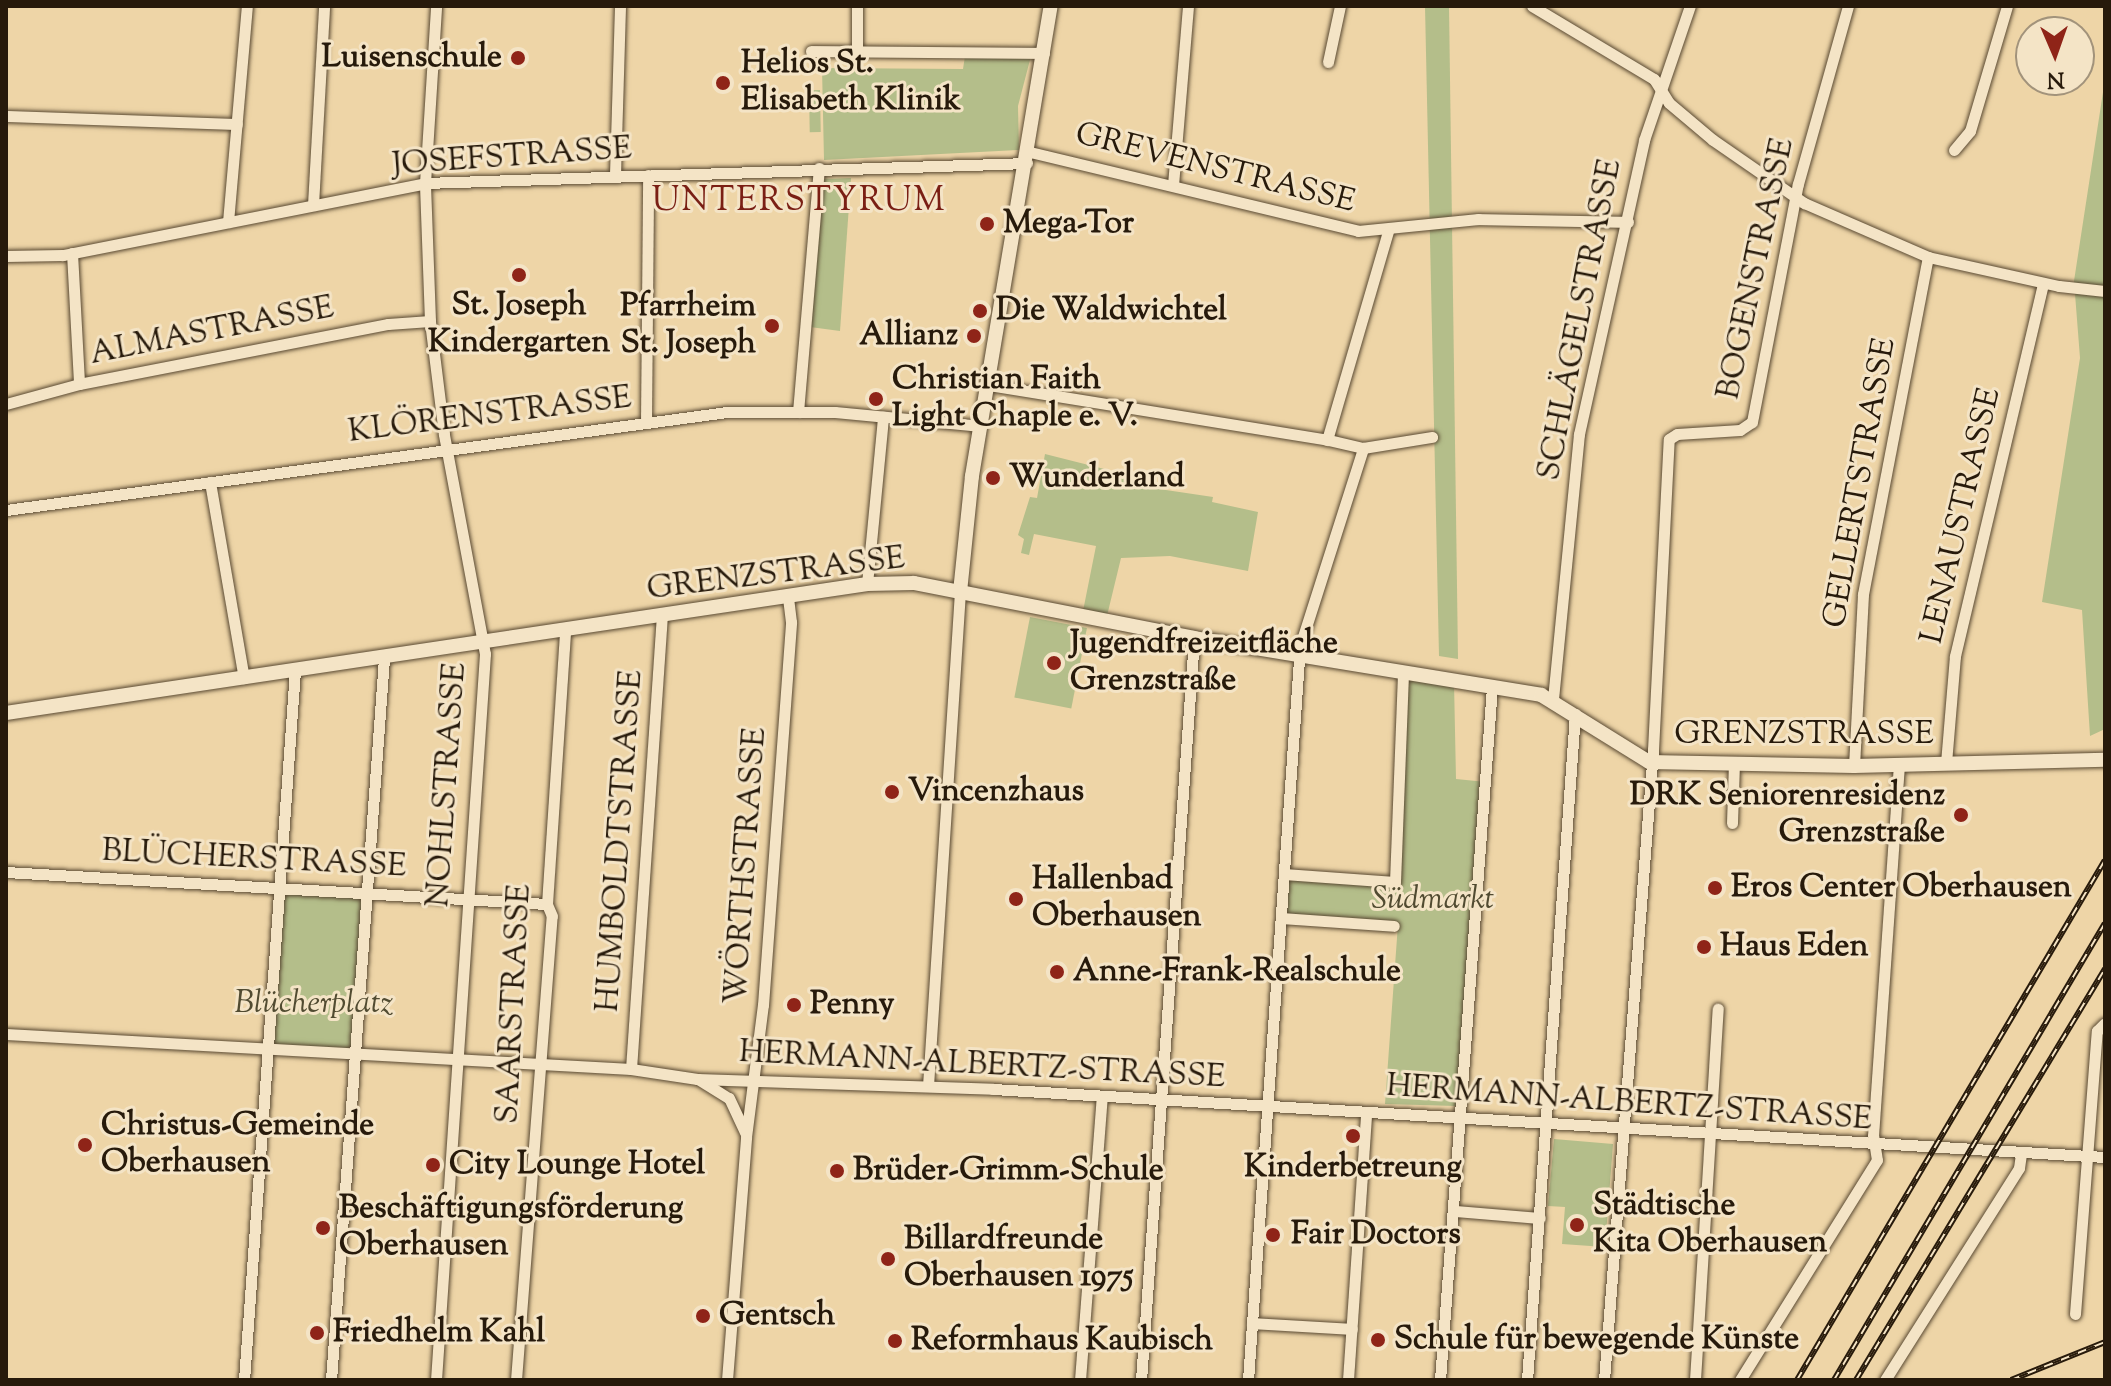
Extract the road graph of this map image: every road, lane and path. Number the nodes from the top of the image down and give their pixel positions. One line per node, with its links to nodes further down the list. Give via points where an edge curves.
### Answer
1 (247, 6): 19 (street)
2 (324, 6): 28 (street)
3 (436, 6): 25 (street, NOHLSTRASSE)
4 (620, 6): 23 (street)
5 (857, 6): 14 (street)
6 (1051, 6): 15 (street)
7 (1188, 6): 26 (street)
8 (1340, 6): 16 (street)
9 (1532, 6): 17 (street, via 1654,79)
10 (1690, 6): 17 (street, SCHLÄGELSTRASSE)
11 (1848, 6): 27 (street, BOGENSTRASSE)
12 (2007, 6): 20 (street, via 1970,131)
13 (811, 51): 14 (street)
14 (857, 51): 15 (street)
15 (1044, 53): 21 (street)
16 (1328, 62)
17 (1661, 89): 27 (street, via 1669,103 1725,150 1776,189); 30 (street, SCHLÄGELSTRASSE)
18 (6, 116): 19 (street)
19 (237, 124): 29 (street)
20 (1954, 150)
21 (1028, 158): 22 (street, JOSEFSTRASSE); 26 (street, GREVENSTRASSE); 39 (street)
22 (819, 168): 24 (street, JOSEFSTRASSE); 41 (street)
23 (615, 175): 24 (street, JOSEFSTRASSE); 25 (street, JOSEFSTRASSE)
24 (648, 175): 43 (street)
25 (425, 183): 28 (street, JOSEFSTRASSE); 37 (street, NOHLSTRASSE)
26 (1173, 185): 31 (street, GREVENSTRASSE, via 1325,225)
27 (1795, 196): 34 (street); 68 (street, BOGENSTRASSE, via 1752,422 1740,430 1669,439)
28 (313, 205): 29 (street, JOSEFSTRASSE)
29 (228, 222): 32 (street, JOSEFSTRASSE)
30 (1628, 222): 31 (street, GREVENSTRASSE, via 1478,219); 64 (street, SCHLÄGELSTRASSE, via 1577,443)
31 (1388, 231): 46 (street)
32 (72, 253): 33 (street, JOSEFSTRASSE); 38 (street)
33 (6, 256)
34 (1928, 257): 35 (street); 72 (street, GELLERTSTRASSE, via 1863,594)
35 (2043, 283): 36 (street); 69 (street, LENAUSTRASSE, via 1955,656)
36 (2105, 291)
37 (430, 321): 38 (street, ALMASTRASSE, via 388,324); 47 (street, NOHLSTRASSE)
38 (79, 384): 40 (street, ALMASTRASSE)
39 (989, 385): 44 (street); 46 (street)
40 (6, 404)
41 (798, 412): 42 (street, KLÖRENSTRASSE); 43 (street, KLÖRENSTRASSE, via 727,412)
42 (883, 417): 44 (street, KLÖRENSTRASSE); 51 (street)
43 (646, 423): 47 (street, KLÖRENSTRASSE)
44 (981, 426): 52 (street)
45 (1432, 437): 48 (street)
46 (1327, 440): 48 (street)
47 (447, 448): 49 (street, KLÖRENSTRASSE); 57 (street, NOHLSTRASSE)
48 (1363, 448): 58 (street)
49 (210, 482): 50 (street, KLÖRENSTRASSE); 62 (street)
50 (6, 510)
51 (867, 584): 52 (street, GRENZSTRASSE, via 914,583); 53 (street, GRENZSTRASSE)
52 (960, 592): 56 (street, GRENZSTRASSE); 92 (street)
53 (788, 598): 54 (street, GRENZSTRASSE); 90 (street, WÖRTHSTRASSE, via 786,697)
54 (662, 617): 55 (street, GRENZSTRASSE); 89 (street, HUMBOLDTSTRASSE)
55 (565, 631): 57 (street, GRENZSTRASSE); 79 (street, SAARSTRASSE)
56 (1194, 638): 58 (street, GRENZSTRASSE); 94 (street)
57 (481, 643): 59 (street, GRENZSTRASSE); 78 (street, NOHLSTRASSE)
58 (1300, 656): 61 (street, GRENZSTRASSE); 75 (street)
59 (384, 658): 60 (street, GRENZSTRASSE); 77 (street)
60 (295, 671): 62 (street, GRENZSTRASSE); 76 (street)
61 (1403, 673): 63 (street, GRENZSTRASSE); 75 (street, via 1395,882)
62 (244, 678): 65 (street, GRENZSTRASSE)
63 (1492, 687): 64 (street, GRENZSTRASSE); 97 (street)
64 (1553, 699): 66 (street, GRENZSTRASSE)
65 (6, 713)
66 (1575, 714): 68 (street, GRENZSTRASSE); 98 (street)
67 (2105, 760): 69 (street, GRENZSTRASSE)
68 (1649, 762): 70 (street, GRENZSTRASSE); 99 (street)
69 (1946, 763): 71 (street, GRENZSTRASSE)
70 (1734, 764): 72 (street, GRENZSTRASSE); 73 (street)
71 (1899, 765): 72 (street, GRENZSTRASSE); 102 (street)
72 (1854, 766)
73 (1732, 823)
74 (6, 872): 76 (street, BLÜCHERSTRASSE)
75 (1284, 874): 80 (street)
76 (280, 888): 77 (street, BLÜCHERSTRASSE); 85 (street)
77 (368, 893): 78 (street, BLÜCHERSTRASSE); 86 (street, via 363,901)
78 (467, 899): 79 (street, BLÜCHERSTRASSE); 87 (street, NOHLSTRASSE)
79 (547, 904): 88 (street, SAARSTRASSE, via 552,916)
80 (1281, 918): 81 (street); 95 (street)
81 (1394, 926)
82 (1718, 1009): 100 (street)
83 (2105, 1023): 104 (street, via 2097,1031)
84 (6, 1034): 85 (street, HERMANN-ALBERTZ-STRASSE)
85 (268, 1050): 86 (street, HERMANN-ALBERTZ-STRASSE); 111 (street)
86 (352, 1053): 87 (street, HERMANN-ALBERTZ-STRASSE); 112 (street)
87 (456, 1060): 88 (street, HERMANN-ALBERTZ-STRASSE); 113 (street, NOHLSTRASSE)
88 (541, 1064): 89 (street, HERMANN-ALBERTZ-STRASSE); 114 (street, SAARSTRASSE)
89 (631, 1069): 91 (street, HERMANN-ALBERTZ-STRASSE)
90 (755, 1078): 91 (street, HERMANN-ALBERTZ-STRASSE); 92 (street, HERMANN-ALBERTZ-STRASSE); 101 (street, WÖRTHSTRASSE)
91 (697, 1079): 101 (street, WÖRTHSTRASSE, via 729,1098)
92 (928, 1086): 93 (street, HERMANN-ALBERTZ-STRASSE)
93 (1102, 1097): 94 (street, HERMANN-ALBERTZ-STRASSE); 116 (street)
94 (1161, 1101): 95 (street, HERMANN-ALBERTZ-STRASSE); 117 (street)
95 (1268, 1108): 96 (street, HERMANN-ALBERTZ-STRASSE); 109 (street)
96 (1366, 1114): 97 (street, HERMANN-ALBERTZ-STRASSE); 110 (street)
97 (1462, 1119): 98 (street, HERMANN-ALBERTZ-STRASSE); 106 (street)
98 (1546, 1125): 99 (street, HERMANN-ALBERTZ-STRASSE); 107 (street)
99 (1621, 1130): 100 (street, HERMANN-ALBERTZ-STRASSE); 122 (street)
100 (1710, 1136): 102 (street, HERMANN-ALBERTZ-STRASSE); 123 (street)
101 (746, 1137): 115 (street, WÖRTHSTRASSE)
102 (1876, 1146): 103 (street, HERMANN-ALBERTZ-STRASSE); 124 (street, via 1877,1160)
103 (2021, 1153): 104 (street, HERMANN-ALBERTZ-STRASSE); 125 (street, via 2019,1168)
104 (2088, 1156): 105 (street, HERMANN-ALBERTZ-STRASSE); 108 (street)
105 (2105, 1157)
106 (1455, 1211): 107 (street); 120 (street)
107 (1540, 1218): 121 (street)
108 (2075, 1314)
109 (1252, 1323): 110 (street); 118 (street)
110 (1352, 1329): 119 (street)
111 (244, 1380)
112 (331, 1380)
113 (436, 1380)
114 (516, 1380)
115 (727, 1380)
116 (1080, 1380)
117 (1141, 1380)
118 (1248, 1380)
119 (1348, 1380)
120 (1440, 1380)
121 (1527, 1380)
122 (1604, 1380)
123 (1695, 1380)
124 (1740, 1380)
125 (1885, 1380)

